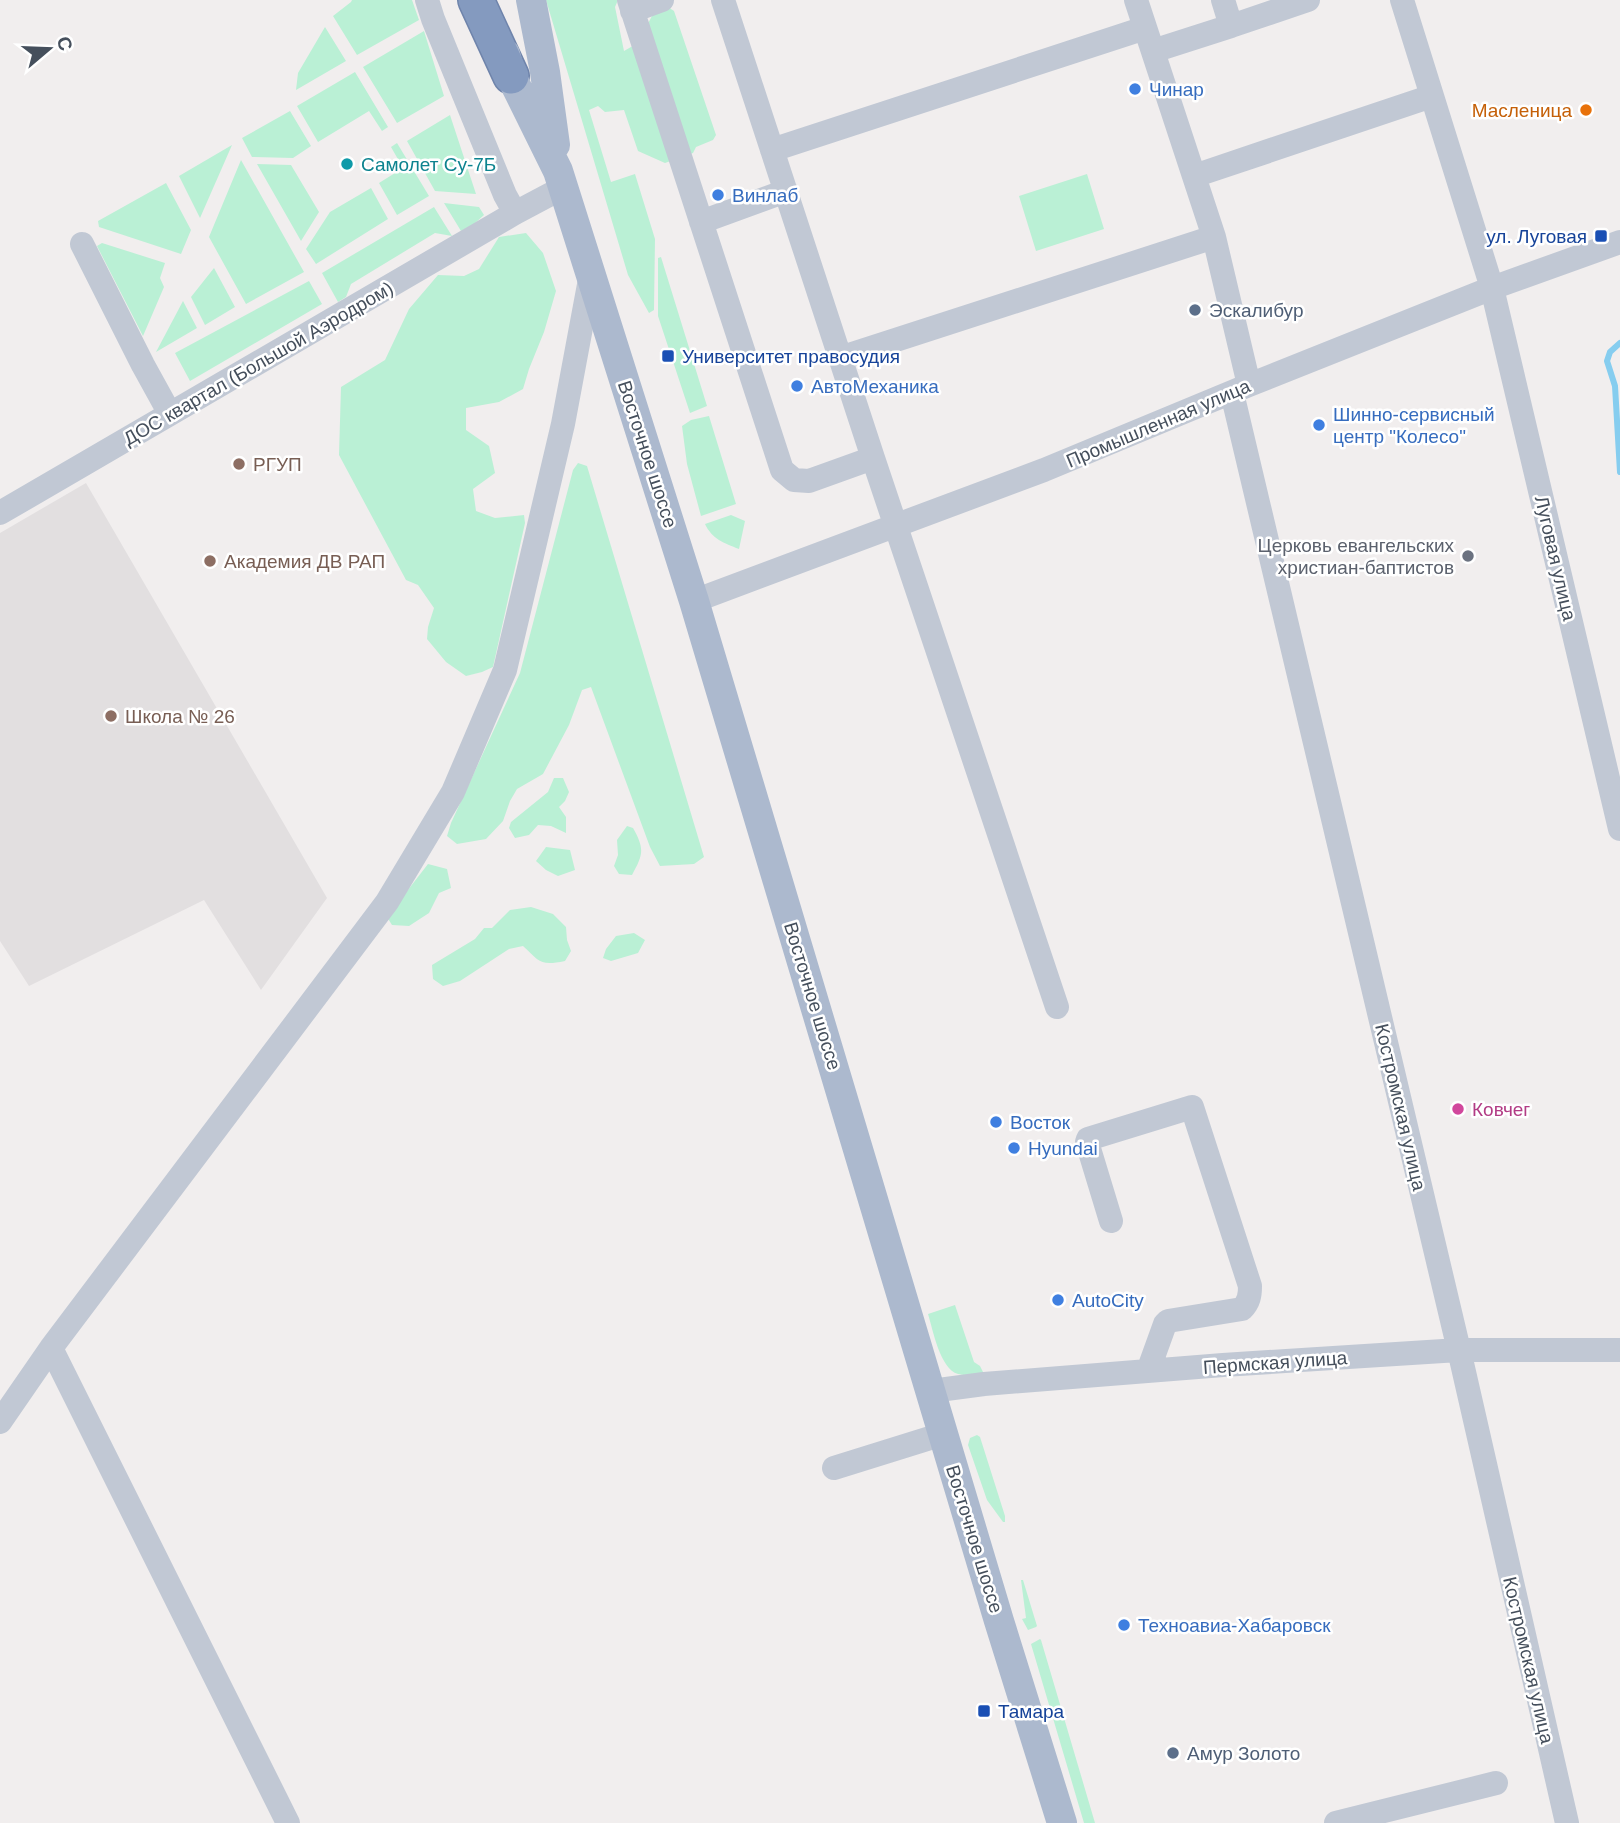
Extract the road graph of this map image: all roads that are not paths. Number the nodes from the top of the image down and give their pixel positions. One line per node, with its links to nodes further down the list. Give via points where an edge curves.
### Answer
1 (427, 0): 21 (street)
2 (477, 0): 15 (highway)
3 (488, 0): 15 (main road)
4 (519, 0): 15 (main road)
5 (531, 0): 15 (main road)
6 (662, 0): 12 (street)
7 (723, 0): 17 (street)
8 (1136, 0): 14 (street, Костромская улица)
9 (1223, 0): 13 (street)
10 (1308, 0): 13 (street)
11 (1402, 0): 16 (street, Луговая улица)
12 (631, 5): 22 (street)
13 (1231, 26): 14 (street)
14 (1149, 40): 17 (street); 18 (street, Костромская улица)
15 (528, 74): 19 (main road, Восточное шоссе)
16 (1433, 96): 18 (street); 27 (street, Луговая улица)
17 (772, 150): 20 (street)
18 (1194, 176): 23 (street, Костромская улица)
19 (561, 179): 21 (street, ДОС квартал (Большой Аэродром)); 26 (main road, Восточное шоссе)
20 (786, 191): 22 (street); 28 (street)
21 (515, 213): 30 (street, ДОС квартал (Большой Аэродром))
22 (701, 222): 31 (street, via 782,470 794,480 809,481)
23 (1214, 237): 28 (street); 29 (street, Костромская улица)
24 (1620, 242): 27 (street, Промышленная улица)
25 (82, 244): 30 (street)
26 (591, 274): 34 (main road, Восточное шоссе); 38 (street, via 563,424 505,670 453,792 387,902)
27 (1492, 288): 29 (street, Промышленная улица); 35 (street, Луговая улица)
28 (840, 358): 31 (street)
29 (1240, 389): 33 (street, Промышленная улица); 39 (street, Костромская улица)
30 (170, 414): 32 (street, ДОС квартал (Большой Аэродром))
31 (873, 458): 33 (street)
32 (0, 513)
33 (896, 525): 34 (street, Промышленная улица); 36 (street)
34 (694, 601): 42 (main road, Восточное шоссе)
35 (1620, 829)
36 (1057, 1007)
37 (1111, 1222): 41 (street, via 1088,1139 1192,1107 1250,1296 1242,1309 1168,1321)
38 (51, 1348): 43 (street); 47 (street)
39 (1459, 1350): 40 (street, Пермская улица); 41 (street, Пермская улица); 50 (street, Костромская улица)
40 (1620, 1350)
41 (1148, 1371): 42 (street, Пермская улица)
42 (930, 1391): 44 (main road, Восточное шоссе)
43 (0, 1422)
44 (943, 1434): 45 (street); 48 (main road, Восточное шоссе)
45 (834, 1468)
46 (1496, 1783): 49 (street)
47 (288, 1823)
48 (1062, 1823)
49 (1336, 1823)
50 (1567, 1823)

